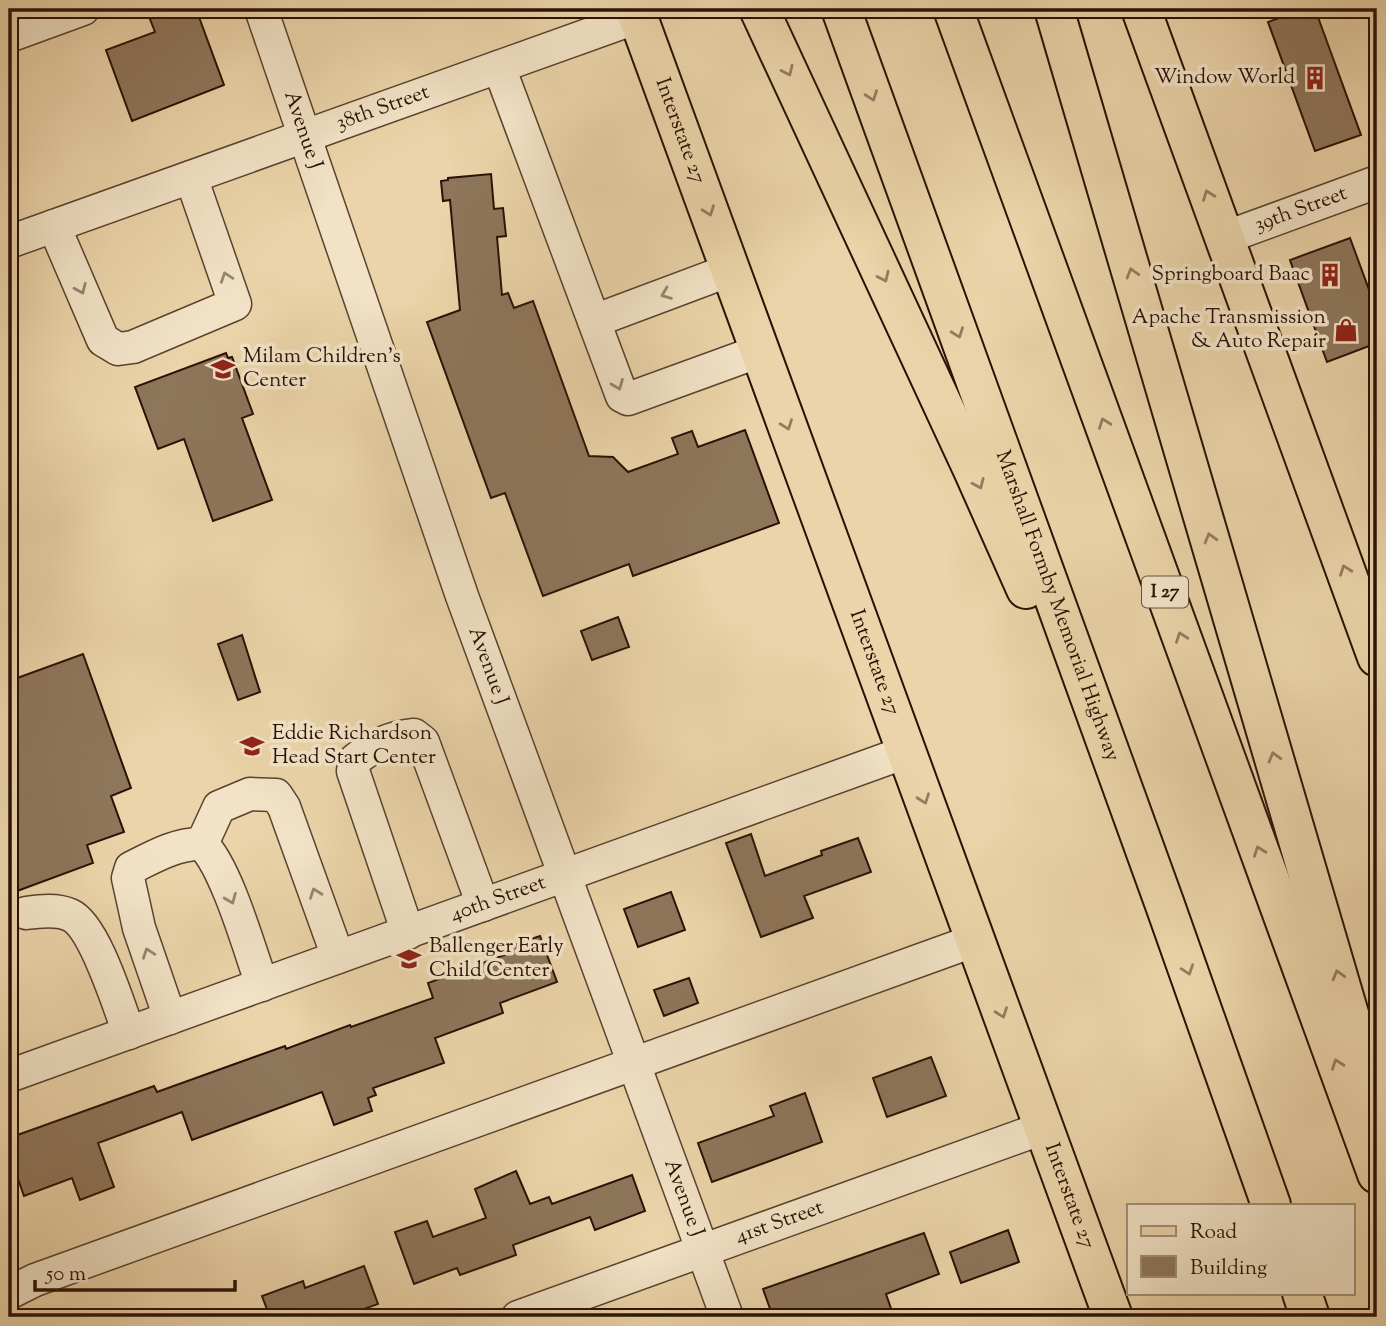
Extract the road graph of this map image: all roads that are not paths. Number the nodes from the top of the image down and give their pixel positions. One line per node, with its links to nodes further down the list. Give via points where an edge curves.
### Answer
1 (83, 9): 9 (street)
2 (759, 9): 26 (main road, one-way to 26, via 973,470)
3 (841, 9): 26 (main road, Marshall Formby Memorial Highway, one-way to 26)
4 (953, 9): 38 (main road, I 27, one-way to 4)
5 (1054, 9): 36 (main road, one-way to 5)
6 (1141, 9): 15 (main road, one-way to 6)
7 (270, 11): 11 (street, Avenue J)
8 (637, 13): 10 (street, 38th Street); 17 (main road, Interstate 27, one-way to 17)
9 (9, 36)
10 (499, 67): 11 (street, 38th Street); 18 (street)
11 (306, 135): 12 (street, 38th Street); 24 (street, Avenue J, via 462,596)
12 (191, 177): 14 (street, 38th Street); 14 (street, one-way to 12, via 103,340 118,349 133,347 235,304)
13 (1377, 182): 15 (street, 39th Street)
14 (54, 226): 16 (street, 38th Street)
15 (1224, 238): 20 (main road, one-way to 15)
16 (9, 242)
17 (730, 270): 18 (street, one-way to 18); 19 (main road, Interstate 27)
18 (594, 321): 19 (street, one-way to 19, via 620,392 628,399)
19 (760, 351): 22 (main road, Interstate 27, one-way to 22)
20 (1369, 606): 21 (main road)
21 (1377, 657)
22 (906, 752): 24 (street, 40th Street); 29 (main road, Interstate 27, one-way to 29)
23 (202, 844): 30 (street, one-way to 23, via 276,795 250,794 219,807); 31 (street, one-way to 31, via 212,853); 32 (street, one-way to 23, via 139,928 128,878 131,868 156,855 191,843)
24 (564, 876): 25 (street, 40th Street); 34 (street, Avenue J)
25 (483, 905): 28 (street, 40th Street); 28 (street, via 423,742 414,735 401,736 369,748 355,760 353,771)
26 (1166, 905): 39 (main road, Marshall Formby Memorial Highway, one-way to 39)
27 (26, 913): 33 (street, via 72,915 86,930)
28 (408, 933): 30 (street, 40th Street)
29 (976, 940): 34 (street); 37 (main road, Interstate 27, one-way to 37)
30 (338, 957): 31 (street, 40th Street)
31 (262, 985): 32 (street, 40th Street)
32 (170, 1018): 33 (street, 40th Street)
33 (129, 1033): 35 (street, 40th Street)
34 (633, 1062): 40 (street, Avenue J); 41 (street)
35 (9, 1076)
36 (1377, 1111)
37 (1043, 1128): 40 (street, 41st Street); 43 (main road, Interstate 27)
38 (1377, 1174)
39 (1271, 1204)
40 (702, 1251): 44 (street, 41st Street); 45 (street, Avenue J)
41 (9, 1293)
42 (1302, 1294): 46 (main road)
43 (1108, 1316)
44 (518, 1317)
45 (727, 1317)
46 (1310, 1317)

